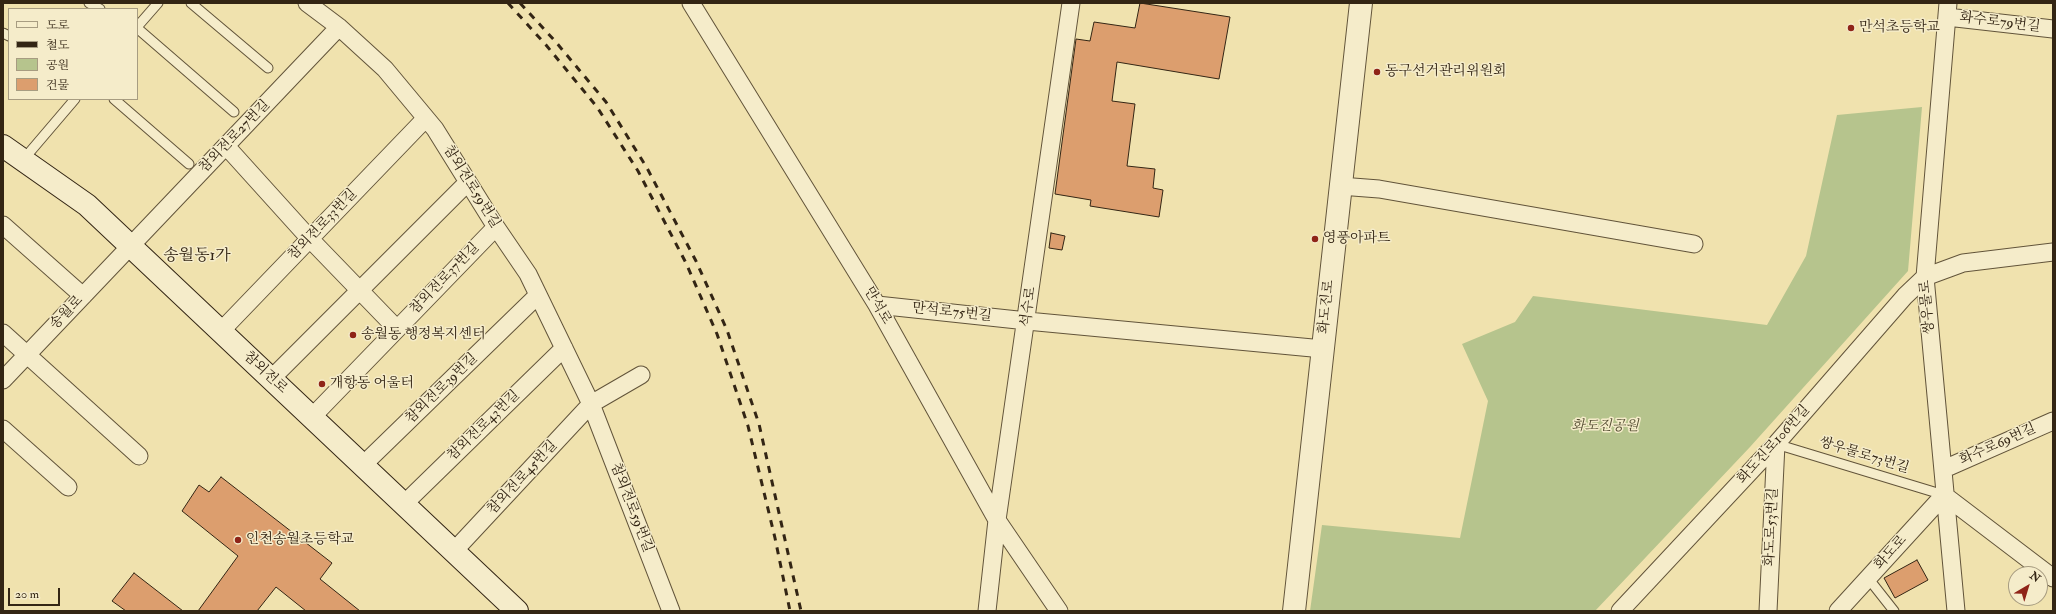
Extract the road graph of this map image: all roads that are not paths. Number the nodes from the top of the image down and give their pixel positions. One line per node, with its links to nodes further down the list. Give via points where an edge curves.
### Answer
1 (89, 3): 8 (lane)
2 (158, 3): 10 (lane)
3 (190, 3): 14 (lane)
4 (307, 3): 11 (street, 참외전로59번길)
5 (691, 3): 35 (street, 만석로)
6 (1071, 3): 36 (street, 석수로)
7 (1361, 3): 24 (main road, 화도진로)
8 (98, 8)
9 (1948, 10): 13 (street, 화수로79번길); 31 (street, 쌍우물로)
10 (138, 27)
11 (339, 27): 18 (street, 참외전로59번길, via 385,69); 20 (street, 참외전로27번길)
12 (138, 29): 17 (lane)
13 (2053, 29)
14 (268, 68)
15 (74, 100): 21 (lane)
16 (115, 100): 22 (lane)
17 (234, 112)
18 (426, 118): 23 (street, 참외전로59번길); 27 (street, 참외전로33번길)
19 (3, 146): 21 (main road, 참외전로)
20 (226, 146): 27 (street); 29 (street, 참외전로27번길)
21 (23, 160): 29 (main road, 참외전로, via 87,205)
22 (189, 164)
23 (468, 182): 26 (street, 참외전로59번길); 32 (street)
24 (1340, 186): 28 (street, via 1379,189); 41 (main road, 화도진로)
25 (3, 225): 34 (street)
26 (496, 227): 33 (street, 참외전로59번길, via 528,274); 37 (street, 참외전로37번길)
27 (310, 239): 32 (street); 38 (street, 참외전로33번길)
28 (1694, 244)
29 (130, 246): 34 (street, 송월로); 38 (main road, 참외전로)
30 (2053, 252): 31 (street, via 1963,263)
31 (1925, 277): 50 (street, 화도진로106번길, via 1905,296); 53 (street, 쌍우물로)
32 (360, 292): 37 (street); 44 (street)
33 (538, 295): 40 (street, 참외전로59번길); 52 (street, 참외전로39번길)
34 (83, 296): 42 (street, 송월로)
35 (878, 305): 36 (street, 만석로75번길); 57 (street, 만석로)
36 (1027, 321): 41 (street, 만석로75번길); 57 (street, 석수로)
37 (397, 329): 47 (street, 참외전로37번길)
38 (221, 332): 44 (main road, 참외전로)
39 (3, 333): 42 (street)
40 (564, 348): 46 (street, 참외전로59번길); 56 (street, 참외전로43번길)
41 (1323, 349): 65 (main road, 화도진로)
42 (27, 355): 45 (street, 송월로); 51 (street)
43 (641, 375): 46 (street)
44 (272, 379): 47 (main road, 참외전로)
45 (3, 380)
46 (591, 404): 58 (street, 참외전로45번길); 62 (street, 참외전로59번길)
47 (312, 417): 52 (main road, 참외전로)
48 (2053, 421): 53 (street, 화수로69번길)
49 (3, 429): 54 (street)
50 (1776, 444): 55 (lane, 쌍우물로73번길); 66 (street, 화도진로106번길); 67 (street, 화도로53번길)
51 (139, 456)
52 (363, 465): 56 (main road, 참외전로)
53 (1944, 469): 55 (street, 쌍우물로)
54 (68, 487)
55 (1944, 495): 59 (street, 화도로); 60 (street); 70 (street, 쌍우물로)
56 (404, 504): 58 (main road, 참외전로)
57 (997, 520): 63 (street, 석수로); 64 (street, 만석로)
58 (454, 551): 61 (main road, 참외전로)
59 (1868, 578): 68 (street, 화도로); 69 (lane)
60 (2053, 578)
61 (517, 611)
62 (671, 611)
63 (986, 611)
64 (1059, 611)
65 (1294, 611)
66 (1620, 611)
67 (1768, 611)
68 (1838, 611)
69 (1894, 611)
70 (1956, 611)

